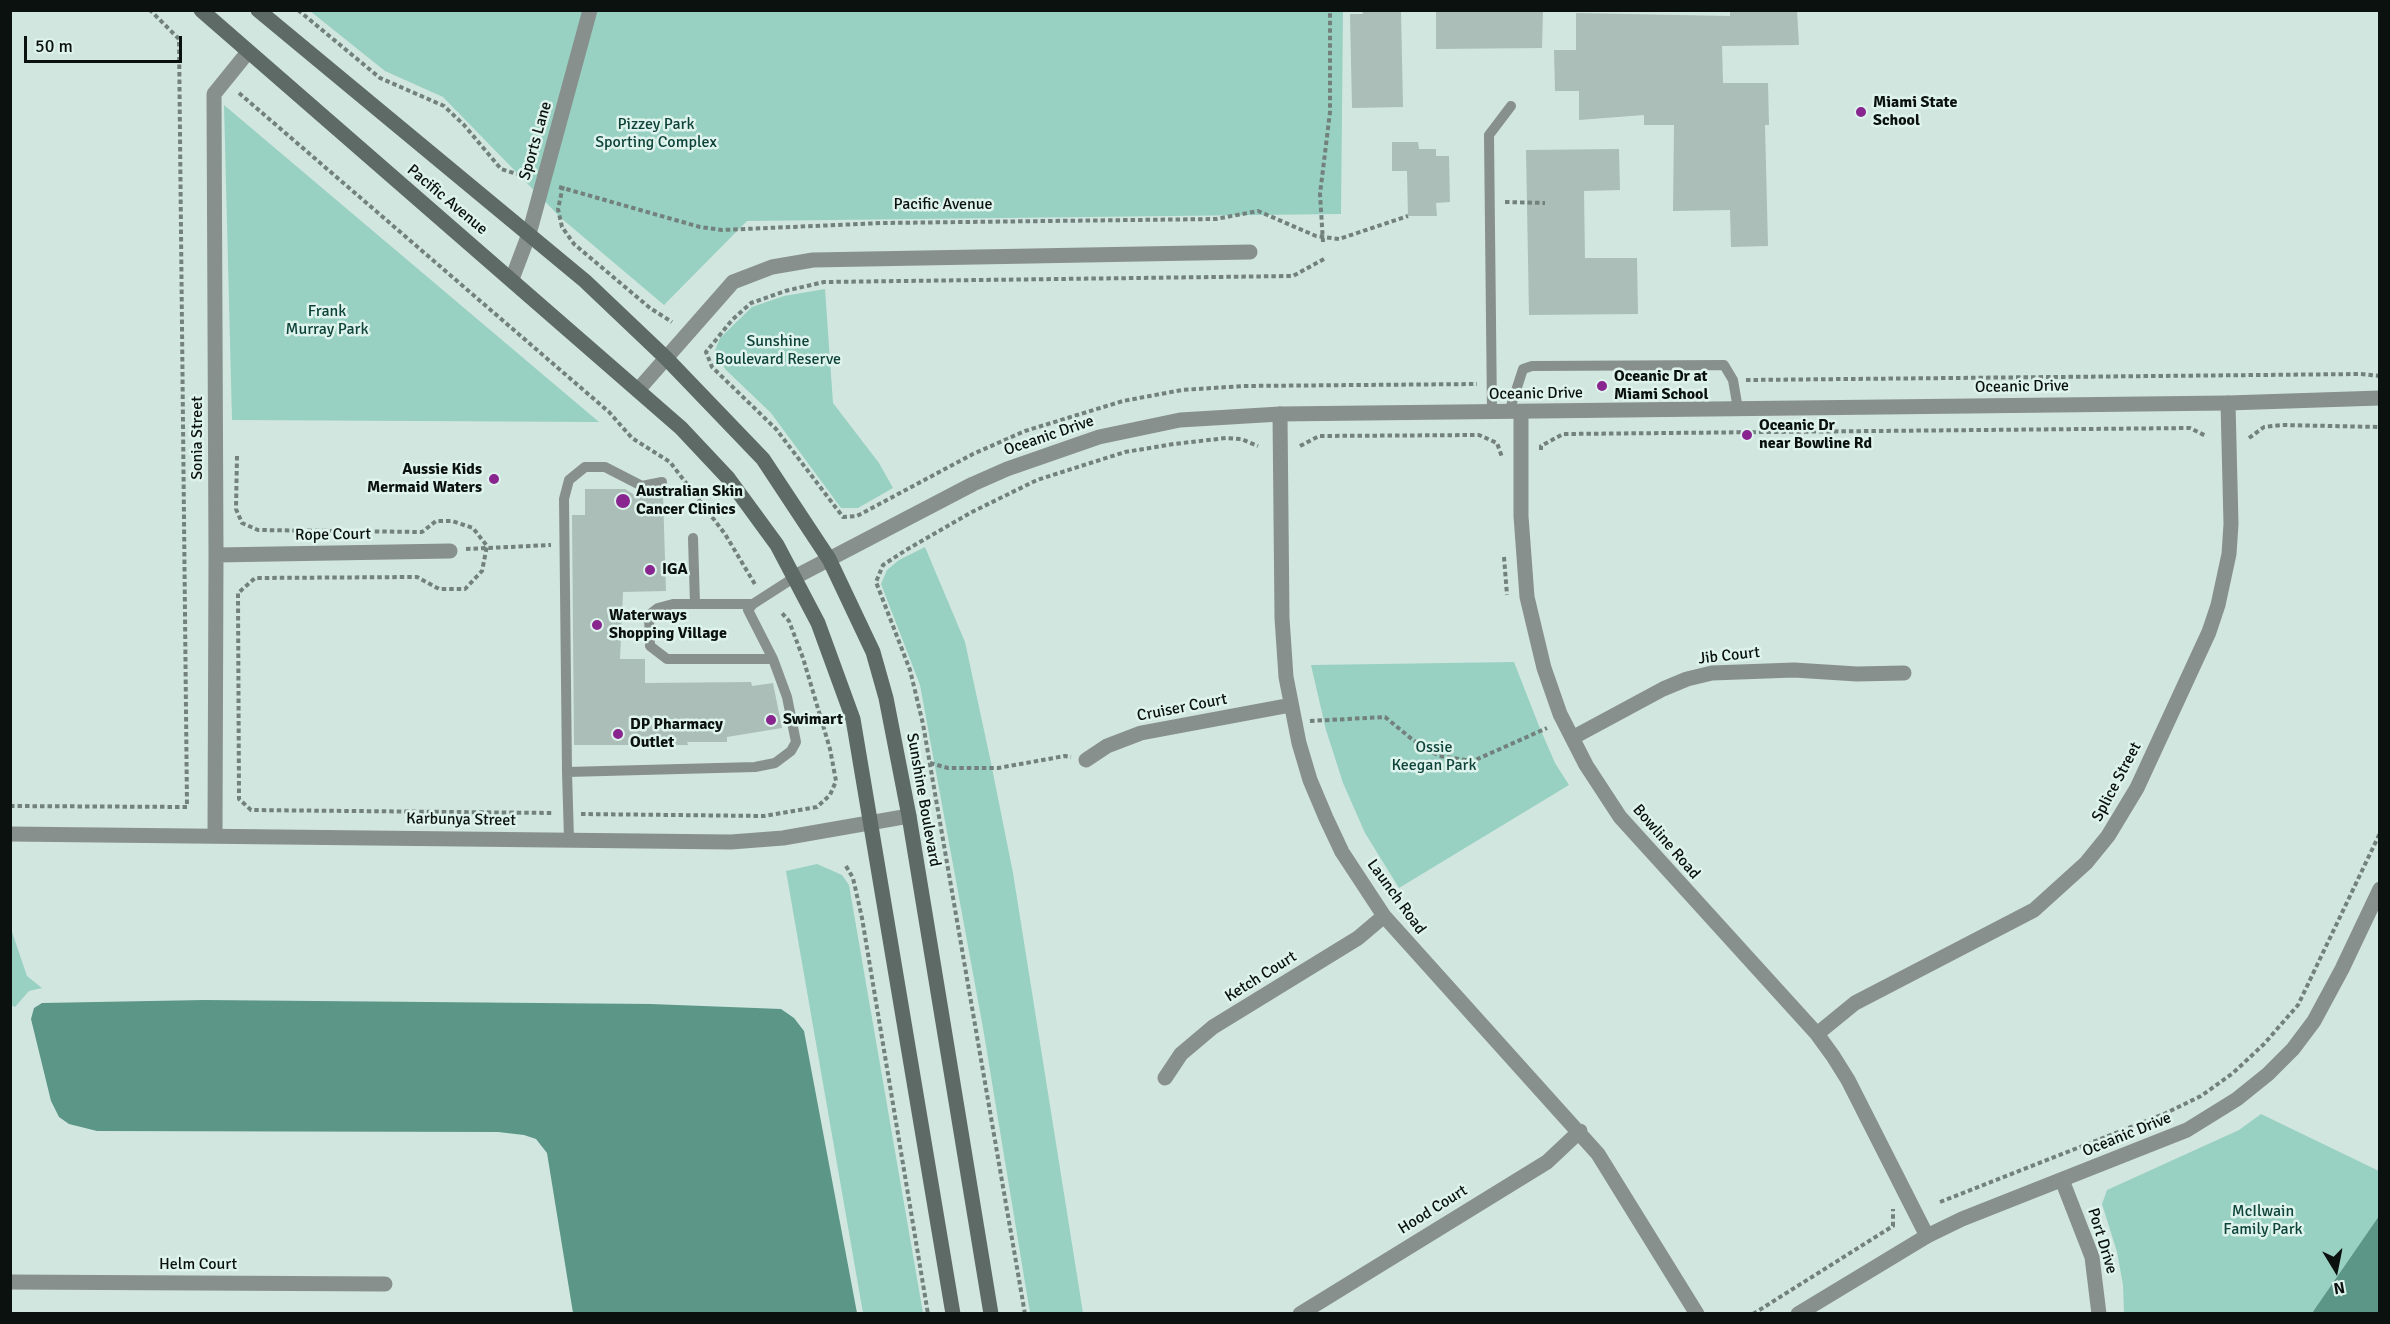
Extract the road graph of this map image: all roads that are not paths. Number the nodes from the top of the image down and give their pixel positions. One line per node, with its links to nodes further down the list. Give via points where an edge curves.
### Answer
1 (201, 10): 4 (main road, Pacific Avenue)
2 (258, 10): 6 (main road, Pacific Avenue)
3 (590, 10): 6 (street, Sports Lane)
4 (248, 52): 8 (main road, Pacific Avenue); 22 (street, Sonia Street, via 214,94)
5 (1511, 106): 17 (lane, via 1489,135)
6 (529, 234): 8 (street, Sports Lane); 9 (main road, Pacific Avenue)
7 (1250, 252): 9 (street, via 813,260 772,267 733,282)
8 (512, 279): 10 (main road, Pacific Avenue)
9 (666, 358): 10 (street); 23 (main road, Sunshine Boulevard, via 763,459)
10 (638, 390): 24 (main road, via 728,478 777,545)
11 (2379, 398): 12 (street, Oceanic Drive)
12 (2347, 399): 13 (street, Oceanic Drive); 14 (street, Oceanic Drive)
13 (2228, 403): 15 (street, Oceanic Drive); 40 (street, Splice Street, via 2230,534 2218,605 2142,777 2114,828 2086,863 2034,910 1855,1003)
14 (2379, 407)
15 (1738, 409): 16 (street, Oceanic Drive); 16 (lane, via 1733,380 1724,365 1532,366 1523,369)
16 (1515, 412): 17 (street, Oceanic Drive); 30 (street, Bowline Road, via 1527,597 1544,668)
17 (1492, 413): 18 (street, Oceanic Drive)
18 (1280, 414): 23 (street, Oceanic Drive, via 1170,422 1052,451 973,483); 29 (street, Launch Road, via 1282,618)
19 (662, 482): 32 (lane, via 642,486 605,467 585,467 569,480 564,500)
20 (693, 538): 25 (lane)
21 (450, 551): 22 (street, Rope Court)
22 (216, 555): 36 (street, Sonia Street)
23 (829, 560): 24 (street, Oceanic Drive); 33 (main road, Sunshine Boulevard, via 873,652)
24 (795, 577): 26 (lane); 34 (main road, via 818,622 853,719)
25 (695, 604): 26 (lane); 27 (lane, via 673,604 649,615 650,646 657,654 667,659)
26 (750, 607): 27 (lane)
27 (773, 659): 32 (lane, via 787,697 796,742 783,759 755,766)
28 (1904, 673): 30 (street, Jib Court, via 1794,670 1712,674 1663,689)
29 (1291, 705): 31 (street, Cruiser Court, via 1141,733 1107,746); 39 (street, Launch Road, via 1310,780 1326,818 1342,852)
30 (1572, 738): 40 (street, Bowline Road, via 1600,788 1639,841)
31 (1086, 760)
32 (567, 772): 37 (lane)
33 (909, 816): 34 (street, Karbunya Street); 48 (main road, Sunshine Boulevard)
34 (872, 824): 37 (street, Karbunya Street, via 731,842); 47 (main road)
35 (10, 834): 36 (street, Karbunya Street)
36 (214, 835): 37 (street, Karbunya Street)
37 (569, 840)
38 (2379, 889): 43 (street, Oceanic Drive, via 2314,1021 2268,1074 2237,1100 2187,1130)
39 (1384, 916): 41 (street, Ketch Court, via 1358,938 1213,1027 1181,1054); 42 (street, Launch Road)
40 (1817, 1034): 44 (street, Bowline Road, via 1848,1080)
41 (1165, 1078)
42 (1580, 1131): 49 (street, Hood Court, via 1548,1162); 50 (street, Launch Road)
43 (2062, 1180): 44 (street, Oceanic Drive); 52 (street, Port Drive, via 2092,1257)
44 (1927, 1236): 51 (street, Oceanic Drive)
45 (10, 1282): 46 (street, Helm Court)
46 (385, 1284)
47 (953, 1314)
48 (991, 1314)
49 (1300, 1314)
50 (1697, 1314)
51 (1798, 1314)
52 (2099, 1314)

